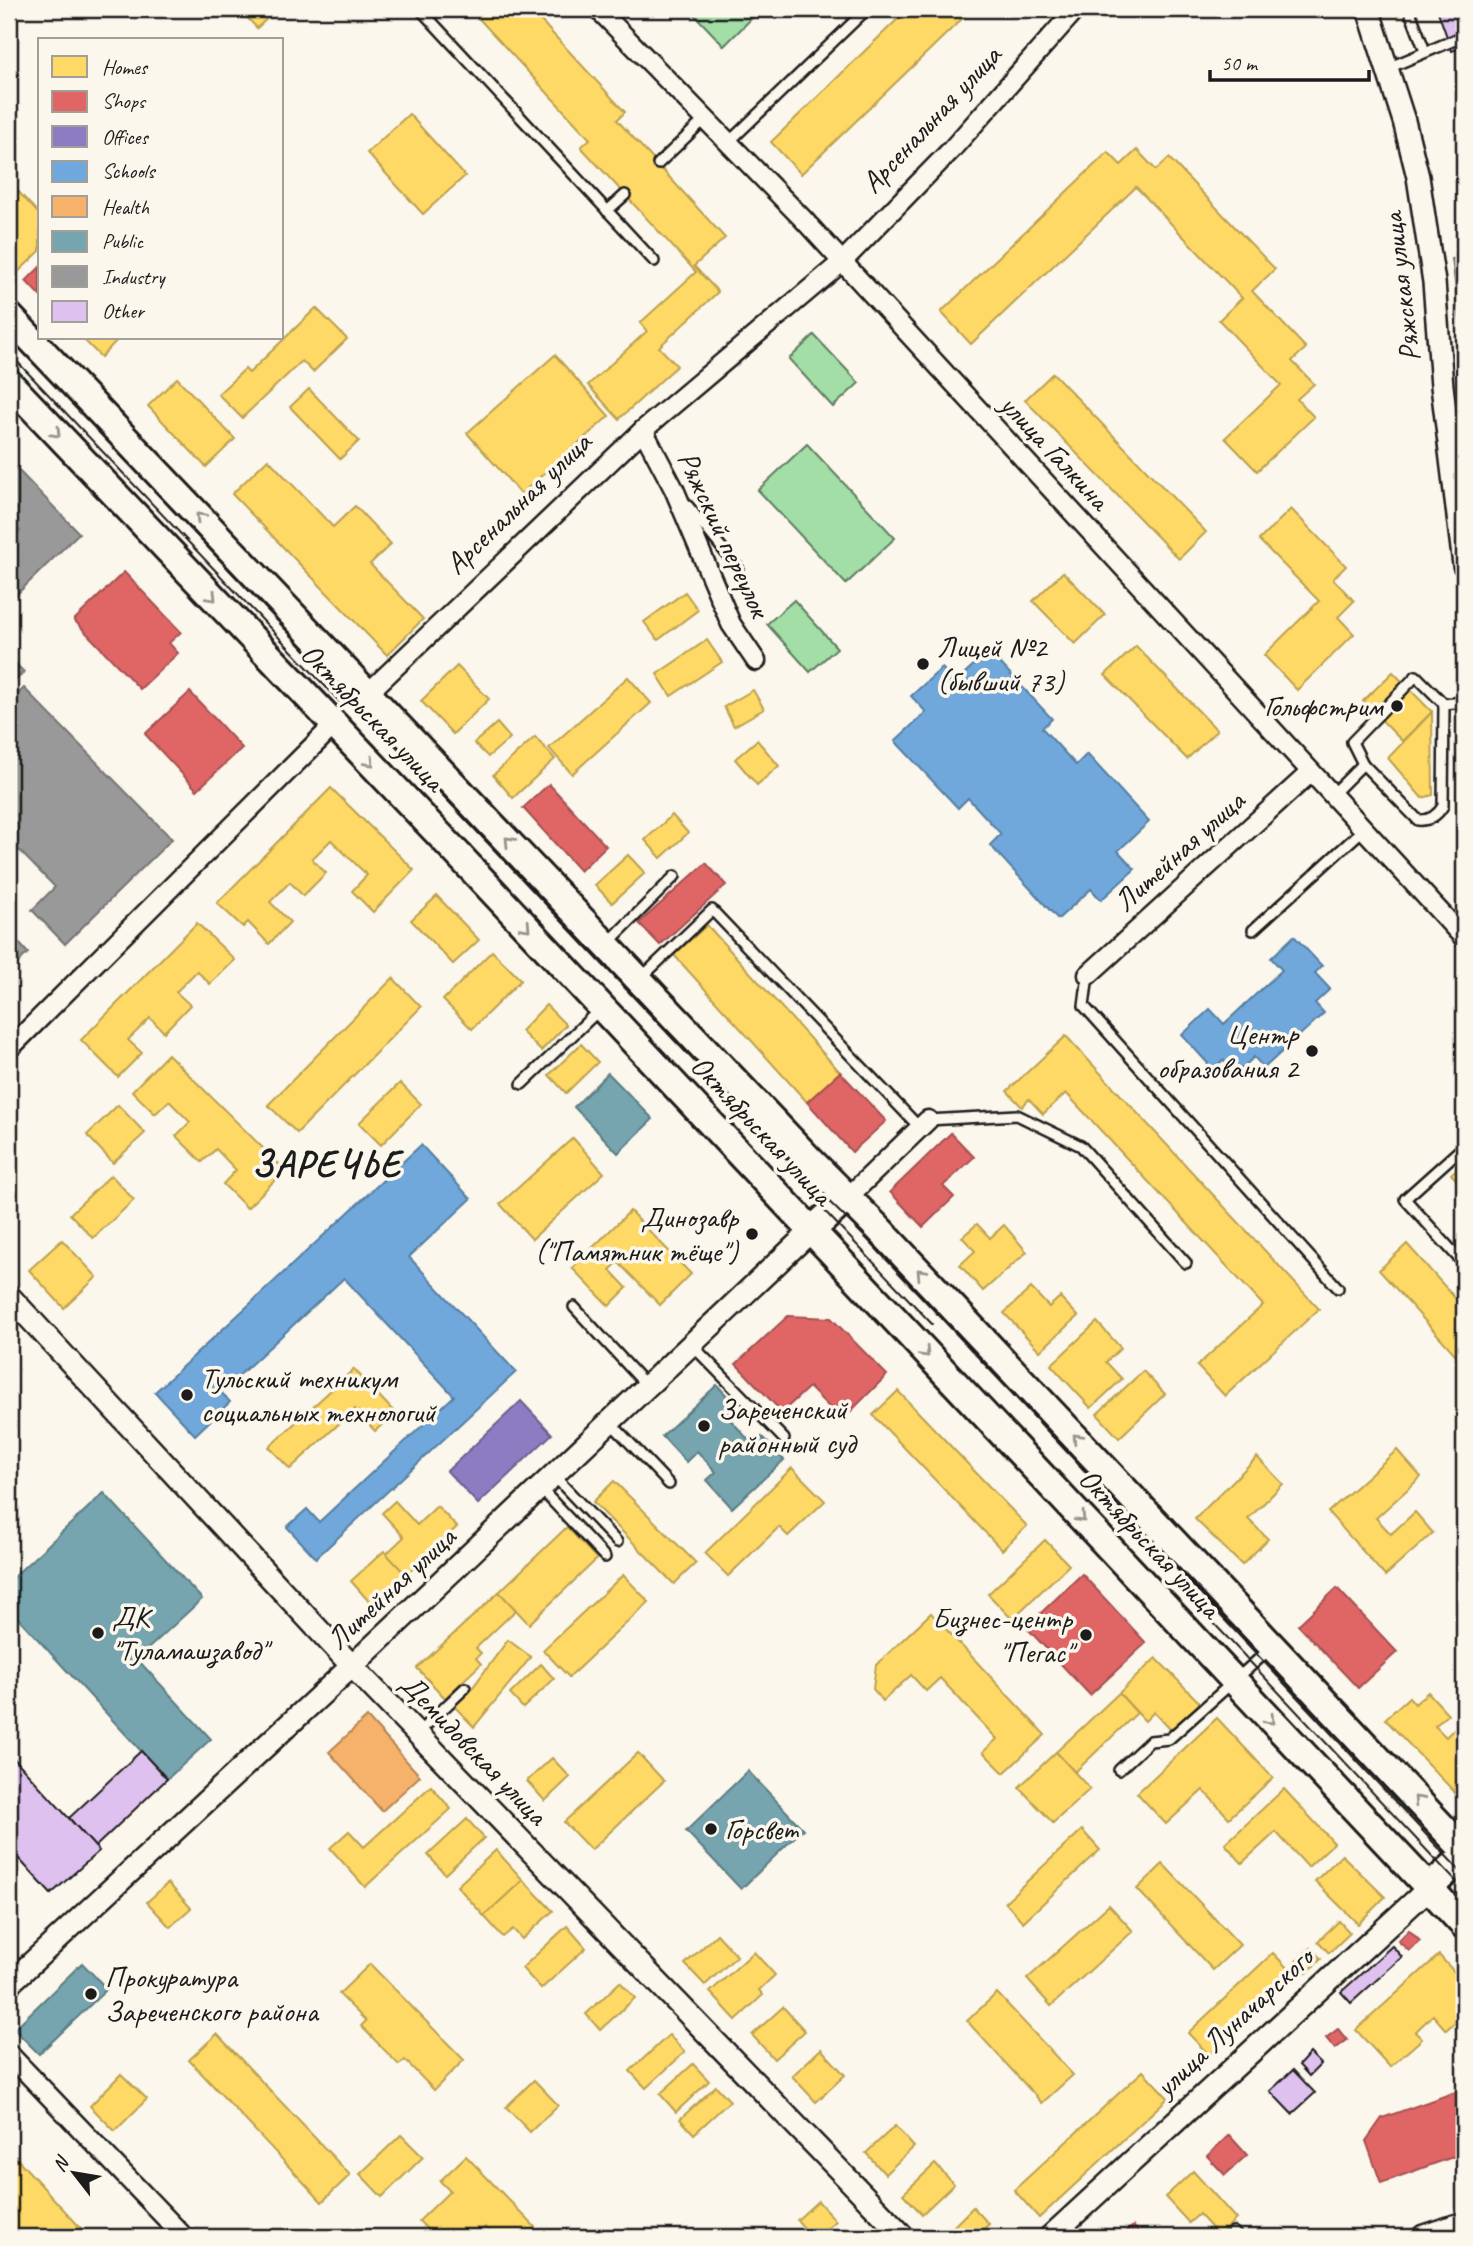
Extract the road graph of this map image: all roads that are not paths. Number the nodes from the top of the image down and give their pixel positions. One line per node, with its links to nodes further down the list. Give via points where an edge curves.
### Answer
1 (420, 9): 14 (lane)
2 (598, 9): 10 (street, улица Галкина)
3 (867, 9): 11 (lane)
4 (1075, 9): 16 (street, Арсенальная улица, via 952,149)
5 (1368, 9): 9 (street, Ряжская улица)
6 (1409, 9): 8 (lane)
7 (1464, 36): 8 (lane)
8 (1425, 51): 9 (lane)
9 (1387, 68): 21 (street, Ряжская улица, via 1418,177 1434,282)
10 (705, 119): 11 (street, улица Галкина); 12 (lane)
11 (728, 143): 16 (street, улица Галкина)
12 (658, 164)
13 (625, 195): 14 (lane)
14 (607, 211): 15 (lane)
15 (654, 261)
16 (842, 262): 19 (street, Арсенальная улица); 29 (street, улица Галкина)
17 (9, 316): 24 (main road, Октябрьская улица, one-way to 17)
18 (9, 383): 27 (main road, Октябрьская улица, one-way to 27)
19 (643, 430): 20 (street, Ряжский переулок); 24 (street, Арсенальная улица)
20 (674, 489): 22 (lane); 23 (street, Ряжский переулок, via 732,624)
21 (1464, 565)
22 (738, 568)
23 (756, 661)
24 (368, 693): 27 (main road, Арсенальная улица); 35 (main road, Октябрьская улица, one-way to 24)
25 (1464, 702): 26 (lane)
26 (1444, 704): 28 (lane, via 1416,676 1352,742); 28 (lane, via 1443,806 1434,816 1418,820)
27 (335, 724): 38 (main road, Октябрьская улица, one-way to 38); 39 (street, Арсенальная улица)
28 (1363, 764): 30 (lane)
29 (1311, 772): 30 (street, улица Галкина); 36 (street, Литейная улица)
30 (1333, 794): 31 (street, улица Галкина)
31 (1364, 829): 33 (lane); 34 (street, улица Галкина)
32 (675, 876): 35 (lane)
33 (1253, 930)
34 (1464, 938)
35 (606, 944): 37 (main road, Октябрьская улица)
36 (1088, 975): 47 (lane, via 1084,1006)
37 (639, 979): 41 (lane, via 712,910); 43 (main road, Октябрьская улица)
38 (601, 1008): 40 (lane); 44 (main road, Октябрьская улица)
39 (9, 1049)
40 (522, 1084)
41 (924, 1124): 43 (street); 45 (lane, via 1017,1115 1080,1146)
42 (1464, 1146): 46 (lane, via 1405,1199)
43 (848, 1198): 44 (main road); 58 (main road, Октябрьская улица, one-way to 43)
44 (811, 1231): 50 (street, Литейная улица); 60 (main road, Октябрьская улица, one-way to 60)
45 (1186, 1263)
46 (1464, 1264)
47 (1338, 1289)
48 (9, 1296): 59 (street, Демидовская улица)
49 (574, 1307): 51 (lane)
50 (692, 1345): 51 (street, Литейная улица); 53 (lane)
51 (648, 1387): 52 (street, Литейная улица)
52 (610, 1422): 54 (street, Литейная улица); 55 (lane)
53 (784, 1439)
54 (547, 1482): 56 (lane); 57 (lane); 59 (street, Литейная улица)
55 (669, 1484)
56 (617, 1542)
57 (605, 1557)
58 (1273, 1646): 60 (lane); 64 (main road, Октябрьская улица, one-way to 58)
59 (352, 1666): 62 (street, Демидовская улица); 68 (street, Литейная улица)
60 (1234, 1682): 63 (lane, via 1169,1739 1150,1741); 66 (main road, Октябрьская улица, one-way to 66)
61 (465, 1688): 62 (lane)
62 (418, 1733): 72 (street, Демидовская улица)
63 (1119, 1770)
64 (1464, 1850)
65 (1464, 1857): 66 (main road, улица Луначарского)
66 (1429, 1888): 67 (main road, Октябрьская улица); 73 (street, улица Луначарского)
67 (1464, 1925)
68 (9, 1984)
69 (9, 2054): 71 (street)
70 (1464, 2224): 74 (main road)
71 (184, 2237)
72 (904, 2237)
73 (1050, 2237)
74 (1424, 2237)

